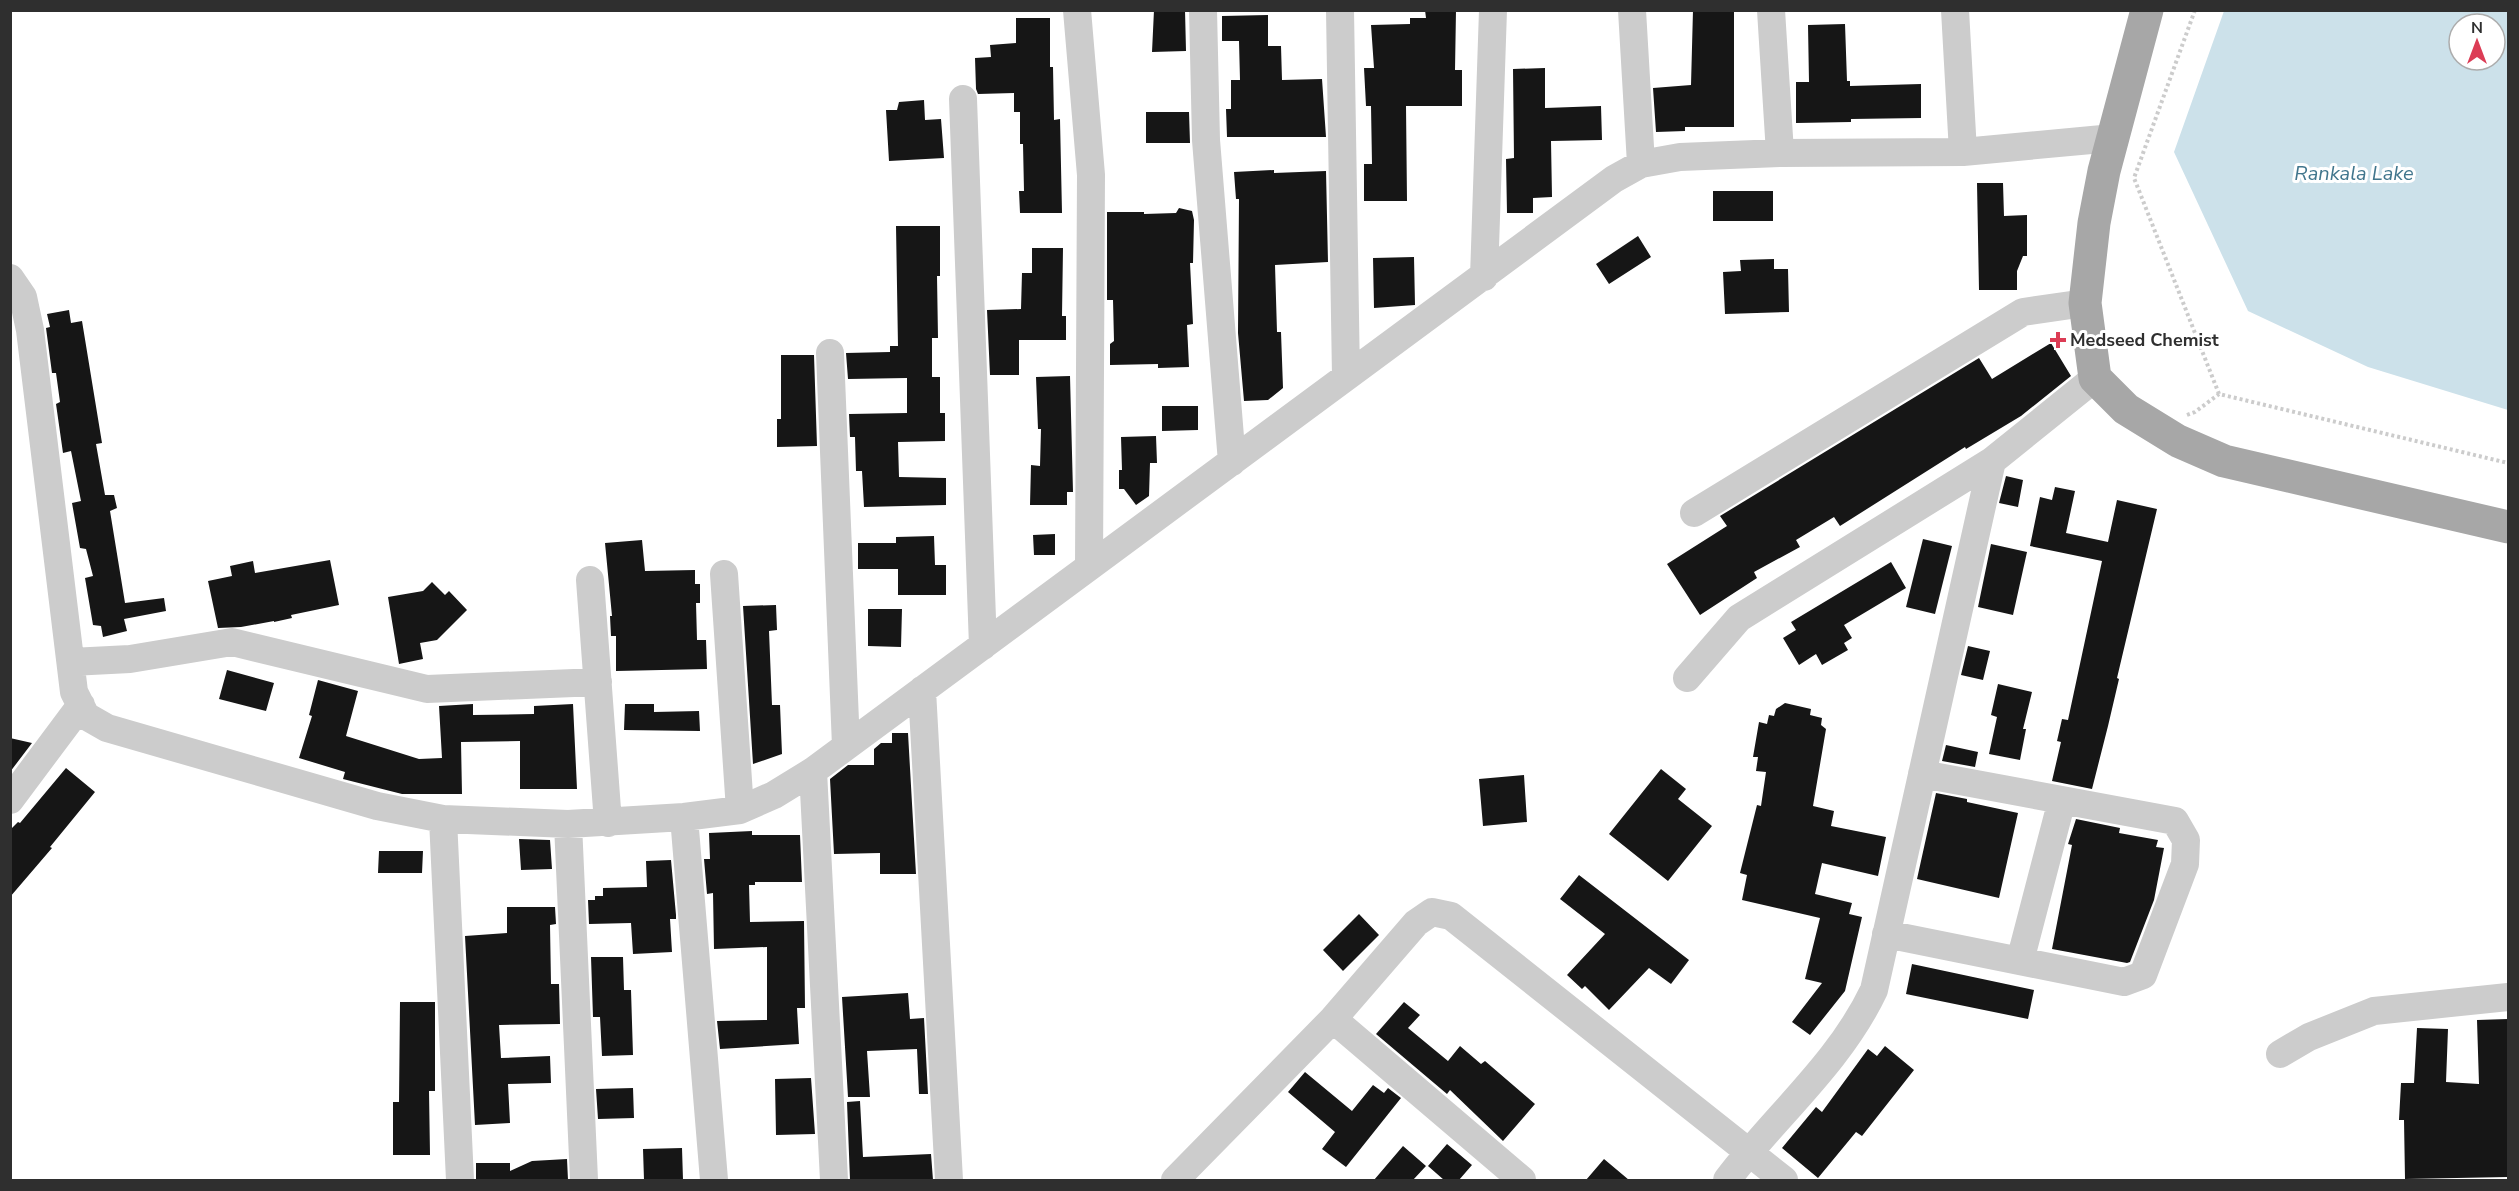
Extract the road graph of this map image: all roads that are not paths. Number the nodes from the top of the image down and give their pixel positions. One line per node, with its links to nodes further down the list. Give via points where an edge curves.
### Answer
1 (1077, 10): 24 (street, via 1091,175)
2 (1203, 10): 21 (street, via 1206,140)
3 (1340, 10): 18 (street)
4 (1493, 10): 14 (street)
5 (1632, 10): 13 (street)
6 (1771, 10): 12 (street)
7 (1955, 10): 11 (street)
8 (2147, 10): 10 (main road)
9 (963, 99): 27 (street)
10 (2113, 138): 11 (street); 16 (main road, via 2094,223)
11 (1964, 152): 12 (street)
12 (1779, 153): 13 (street, via 1680,157)
13 (1641, 164): 14 (street, via 1614,179)
14 (1484, 277): 18 (street)
15 (10, 278): 28 (street, via 22,297 30,330)
16 (2085, 303): 19 (main road); 22 (street, via 2023,312)
17 (830, 353): 33 (street)
18 (1346, 377): 21 (street)
19 (2095, 378): 20 (street); 23 (main road, via 2126,409 2178,441 2224,461)
20 (1992, 460): 29 (street, via 1739,618); 35 (street)
21 (1232, 462): 24 (street)
22 (1694, 513)
23 (2508, 527)
24 (1089, 566): 27 (street)
25 (724, 574): 38 (street)
26 (590, 580): 30 (street)
27 (983, 646): 31 (street)
28 (71, 662): 30 (street, via 130,659 232,642 427,689); 32 (street)
29 (1687, 678)
30 (598, 682): 41 (street)
31 (922, 690): 33 (street); 53 (street)
32 (81, 705): 36 (street); 40 (street, via 86,716 107,728 377,806)
33 (846, 746): 34 (street)
34 (813, 771): 38 (street); 52 (street)
35 (1922, 774): 37 (street); 43 (street)
36 (10, 800)
37 (2062, 800): 44 (street); 44 (street, via 2175,821 2186,840 2185,864 2143,975 2124,982)
38 (740, 810): 39 (street)
39 (684, 817): 41 (street); 51 (street)
40 (443, 819): 42 (street); 49 (street)
41 (608, 823): 42 (street)
42 (568, 824): 50 (street)
43 (1887, 934): 44 (street); 48 (street, via 1874,990 1863,1013 1829,1062)
44 (2020, 961)
45 (2508, 997): 47 (street, via 2374,1011 2309,1037)
46 (1333, 1019): 48 (street, via 1416,923 1432,912 1451,916); 54 (street); 55 (street)
47 (2280, 1054)
48 (1749, 1151): 56 (street); 57 (street)
49 (460, 1180)
50 (584, 1180)
51 (714, 1180)
52 (834, 1180)
53 (949, 1180)
54 (1175, 1180)
55 (1522, 1180)
56 (1727, 1180)
57 (1784, 1180)

